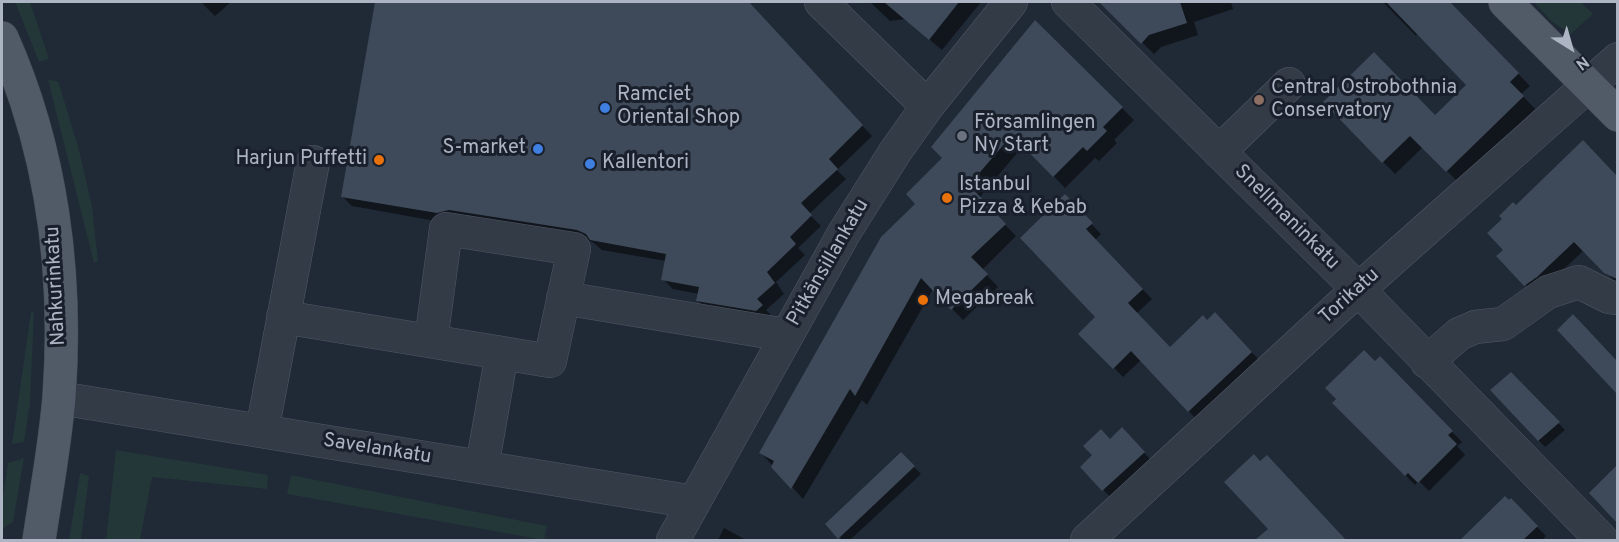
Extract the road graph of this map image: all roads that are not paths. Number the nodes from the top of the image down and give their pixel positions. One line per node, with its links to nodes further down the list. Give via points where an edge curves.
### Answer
1 (821, 2): 9 (street)
2 (1011, 2): 9 (street, Pitkänsillankatu)
3 (1068, 2): 11 (street, Snellmaninkatu)
4 (1505, 2): 8 (main road)
5 (2, 38): 21 (main road, Nahkurinkatu, via 19,76 41,151 57,238 61,281)
6 (1617, 59): 8 (street, Torikatu)
7 (1289, 84): 11 (street)
8 (1588, 86): 10 (main road); 13 (street, Torikatu)
9 (929, 104): 17 (street, Pitkänsillankatu, via 844,233)
10 (1617, 115)
11 (1219, 152): 13 (street, Snellmaninkatu)
12 (313, 162): 16 (street)
13 (1358, 290): 20 (street, Snellmaninkatu); 27 (street, Torikatu)
14 (563, 298): 17 (street); 18 (street, via 574,249 447,229); 19 (street, via 550,361)
15 (1617, 298): 20 (street, via 1579,282 1548,292 1503,324 1475,327 1459,334)
16 (284, 317): 18 (street); 22 (street)
17 (786, 336): 24 (street, Pitkänsillankatu)
18 (430, 341): 19 (street)
19 (502, 353): 23 (street)
20 (1427, 362): 28 (street, Snellmaninkatu)
21 (59, 398): 22 (street, Savelankatu); 25 (main road, Nahkurinkatu)
22 (262, 431): 23 (street, Savelankatu)
23 (482, 467): 24 (street, Savelankatu)
24 (694, 502): 26 (street, Pitkänsillankatu)
25 (39, 540)
26 (673, 540)
27 (1087, 540)
28 (1602, 540)

